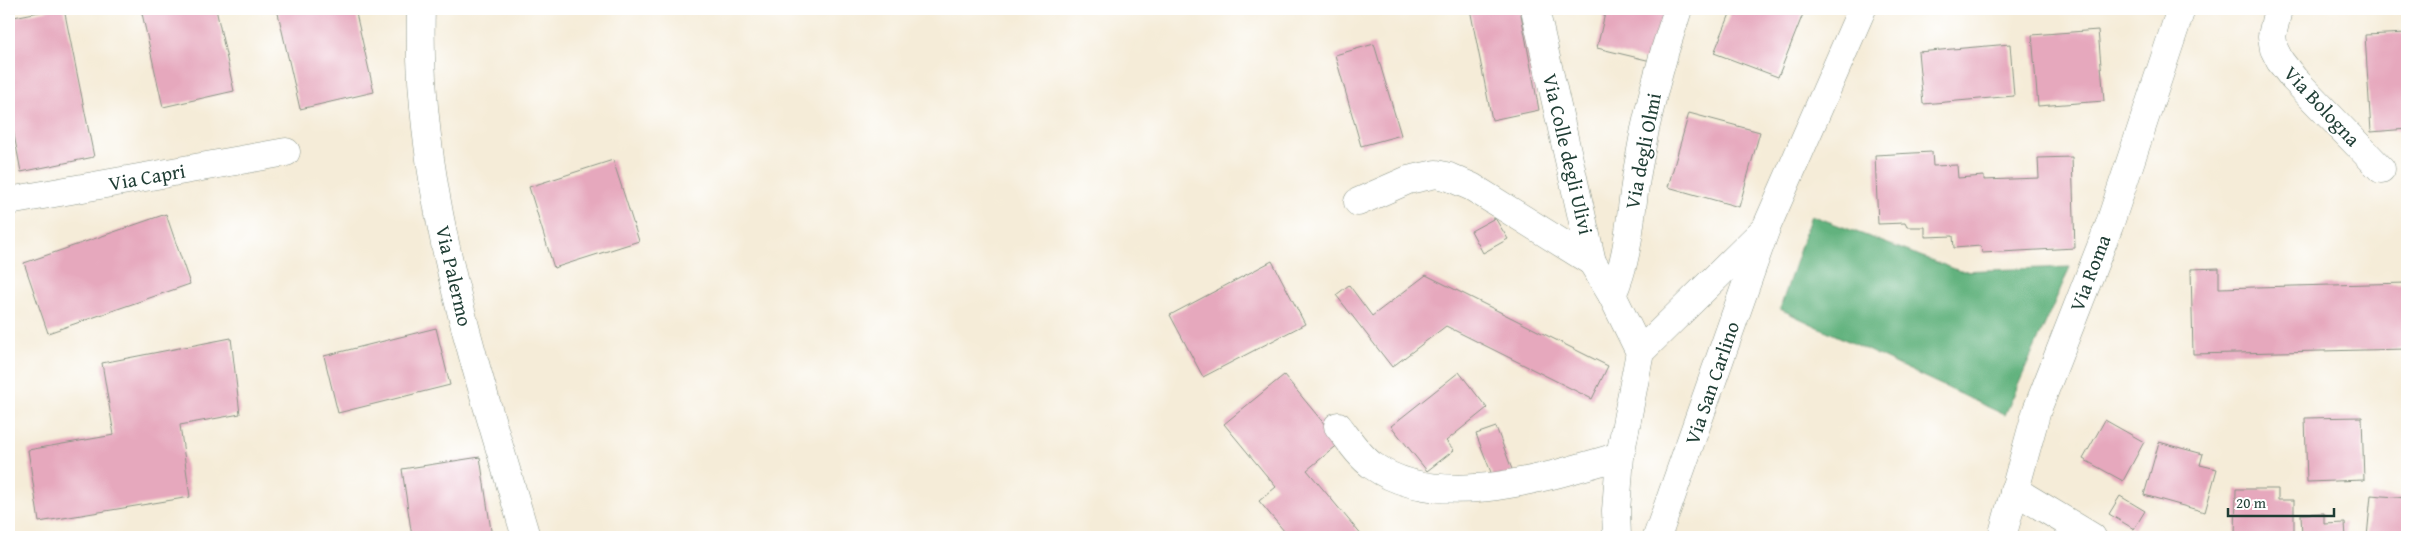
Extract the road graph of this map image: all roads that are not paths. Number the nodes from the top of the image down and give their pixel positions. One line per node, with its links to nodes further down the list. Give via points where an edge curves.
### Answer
1 (422, 9): 18 (street, Via Palermo, via 423,108 436,191 468,335)
2 (1535, 9): 12 (street, Via Colle degli Ulivi)
3 (1678, 9): 13 (street, Via degli Olmi, via 1662,54 1638,168 1624,263)
4 (1862, 9): 11 (street, Via San Carlino)
5 (2180, 9): 17 (street, Via Roma, via 2108,226 2037,410)
6 (2278, 9): 8 (street, Via Bologna, via 2272,36 2280,61)
7 (286, 152): 9 (street, Via Capri)
8 (2382, 169)
9 (9, 201)
10 (1358, 202): 12 (street, via 1408,180 1436,174 1449,177 1472,187)
11 (1766, 228): 14 (street, Via San Carlino); 20 (street, Via San Carlino)
12 (1592, 262): 13 (street, Via Colle degli Ulivi)
13 (1612, 295): 14 (street)
14 (1640, 352): 16 (street)
15 (1338, 426): 16 (street, via 1359,453 1386,474 1440,487 1491,487 1529,481)
16 (1620, 456): 19 (street)
17 (2014, 490): 21 (street, Via Roma); 22 (street)
18 (526, 537)
19 (1617, 537)
20 (1657, 537)
21 (2002, 537)
22 (2092, 537)

